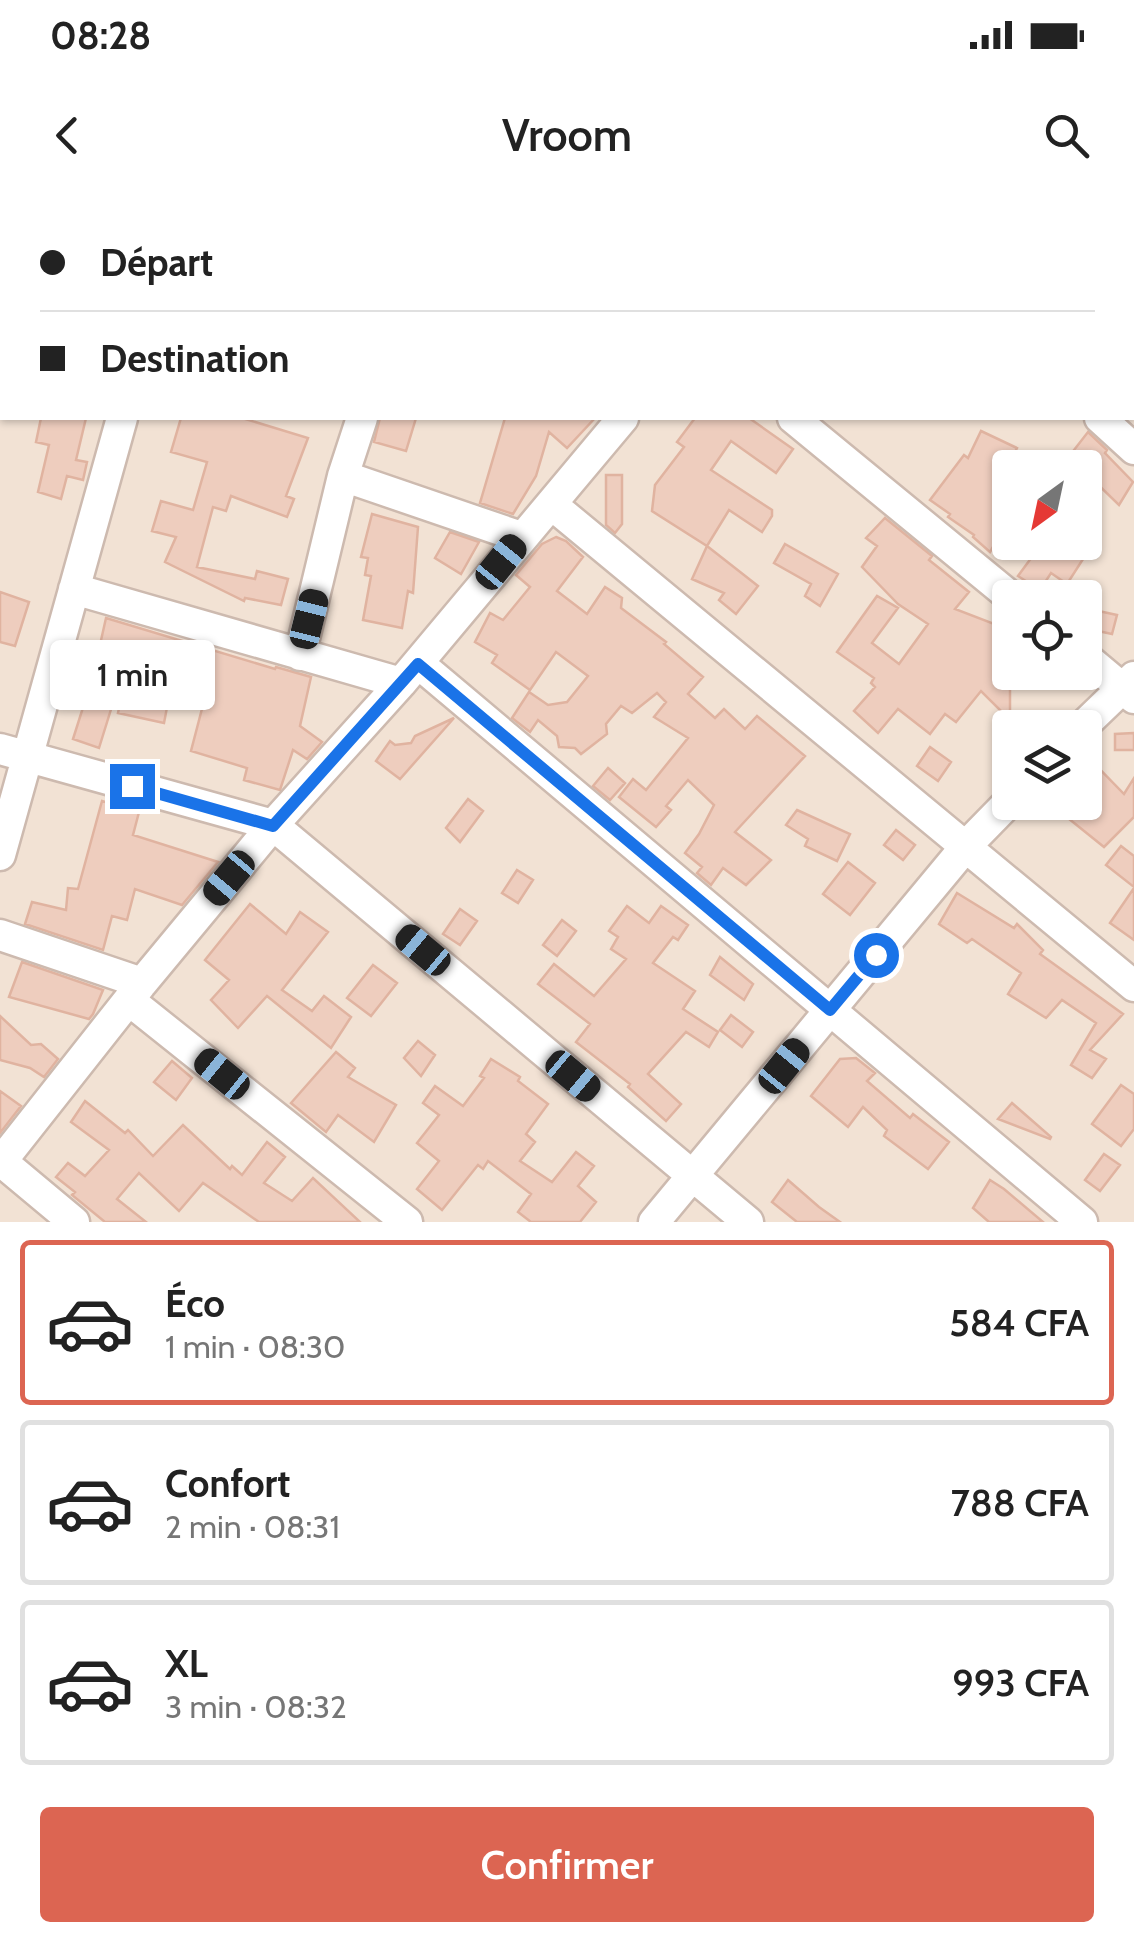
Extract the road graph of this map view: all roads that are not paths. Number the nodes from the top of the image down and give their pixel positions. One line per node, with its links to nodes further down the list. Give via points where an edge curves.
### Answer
1 (121, 420): 11 (street)
2 (361, 420): 7 (street)
3 (621, 420): 8 (street)
4 (794, 420): 10 (street)
5 (1102, 420): 6 (street)
6 (1134, 449)
7 (343, 476): 9 (street); 12 (street)
8 (550, 504): 9 (street); 20 (street)
9 (522, 537): 14 (street)
10 (992, 582)
11 (74, 588): 12 (street); 17 (street)
12 (300, 654): 14 (street)
13 (1102, 668): 15 (street)
14 (409, 674): 19 (street); 25 (street)
15 (1130, 687): 16 (street)
16 (1102, 710)
17 (13, 752): 19 (street); 21 (street)
18 (992, 820): 20 (street)
19 (273, 826): 24 (street); 27 (street)
20 (967, 846): 23 (street); 25 (street)
21 (0, 855)
22 (0, 936): 24 (street)
23 (1134, 986)
24 (136, 992): 26 (street); 29 (street)
25 (830, 1010): 27 (street); 32 (street)
26 (1, 1162): 28 (street)
27 (693, 1176): 30 (street); 31 (street)
28 (74, 1222)
29 (407, 1222)
30 (654, 1222)
31 (748, 1222)
32 (1082, 1222)

